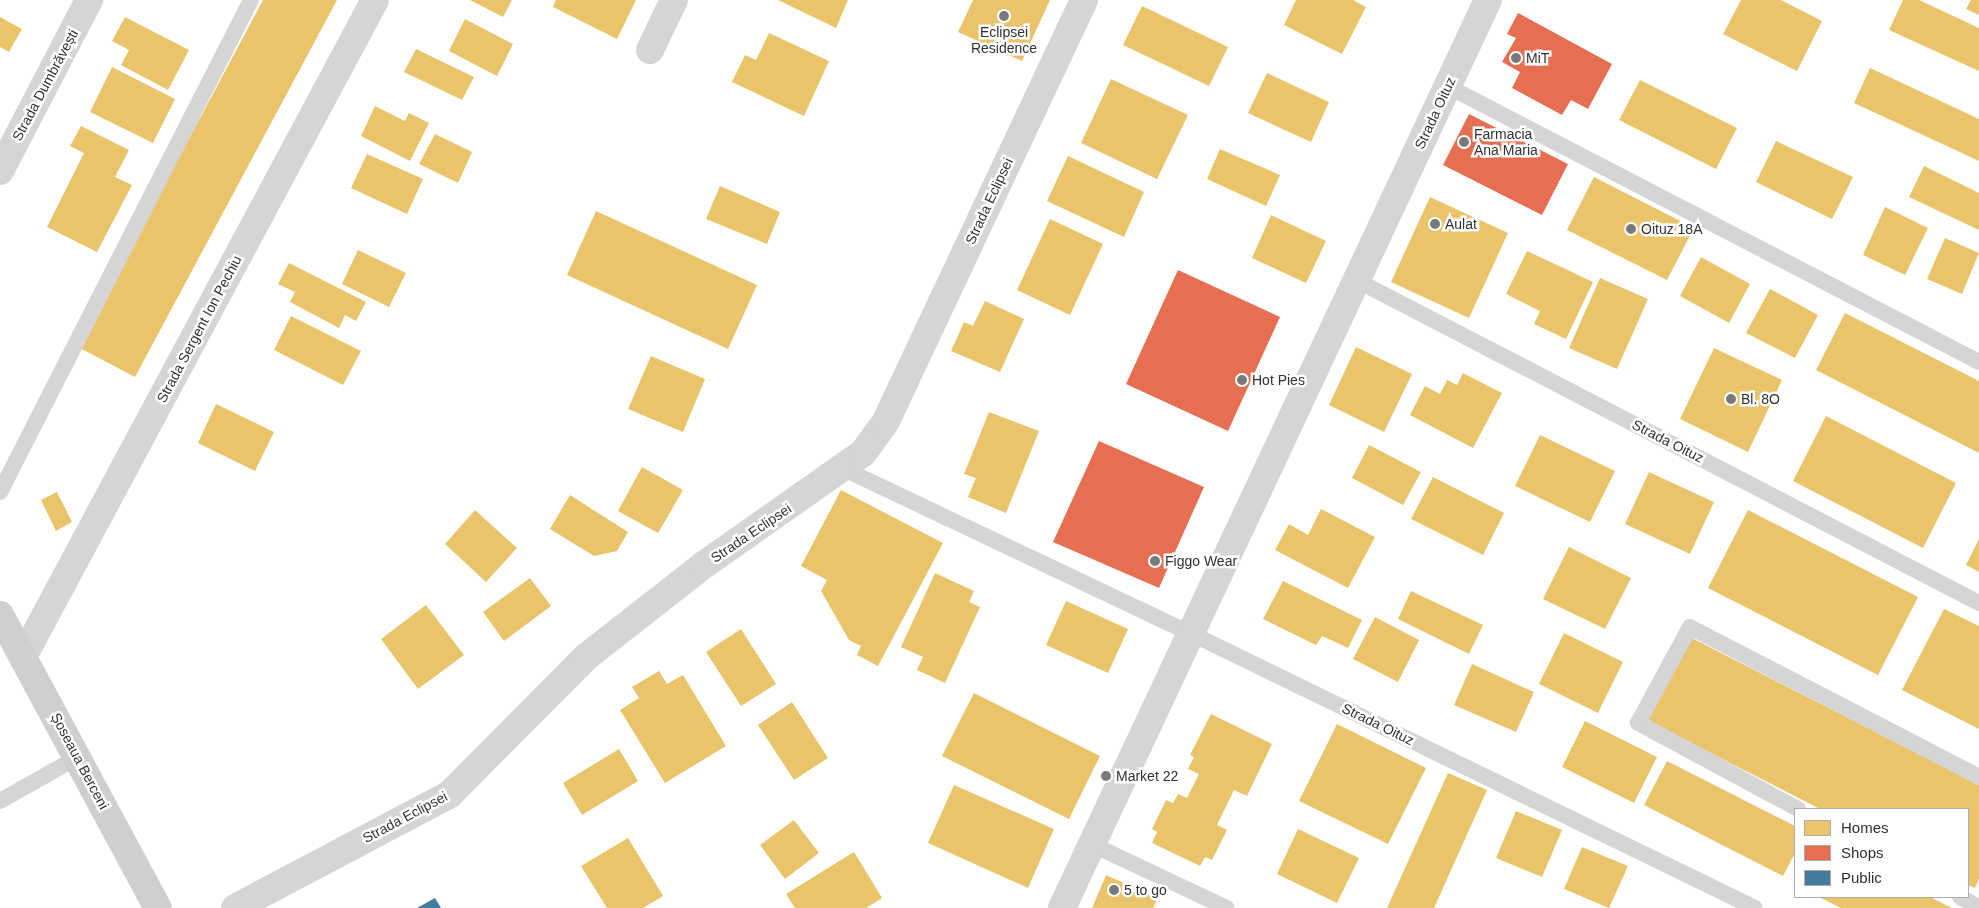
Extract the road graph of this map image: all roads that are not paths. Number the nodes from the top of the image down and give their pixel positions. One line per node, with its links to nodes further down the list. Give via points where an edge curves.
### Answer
1 (89, 0): 9 (street, Strada Dumbrăvești)
2 (251, 0): 13 (lane)
3 (375, 0): 17 (street, Strada Sergent Ion Pechiu)
4 (674, 0): 7 (street)
5 (1488, 0): 8 (street, Strada Oituz)
6 (1081, 1): 12 (street, Strada Eclipsei, via 886,421 876,438)
7 (650, 50)
8 (1447, 86): 10 (street, Strada Oituz); 11 (lane)
9 (0, 171)
10 (1356, 280): 14 (lane, Strada Oituz); 16 (street, Strada Oituz)
11 (1979, 362)
12 (844, 470): 16 (lane); 26 (street, Strada Eclipsei, via 705,564 586,658 450,794)
13 (0, 492)
14 (1979, 603)
15 (0, 615): 17 (main road, Șoseaua Berceni)
16 (1190, 633): 22 (street, Strada Oituz); 29 (lane, Strada Oituz)
17 (23, 658): 18 (main road, Șoseaua Berceni)
18 (78, 757): 20 (lane); 25 (main road, Șoseaua Berceni)
19 (1979, 777): 21 (lane, via 1690,627 1638,723)
20 (0, 801)
21 (1796, 808)
22 (1092, 844): 27 (street, Strada Oituz); 28 (lane)
23 (1962, 898): 24 (lane)
24 (1979, 907)
25 (158, 908)
26 (235, 908)
27 (1062, 908)
28 (1227, 908)
29 (1755, 908)

